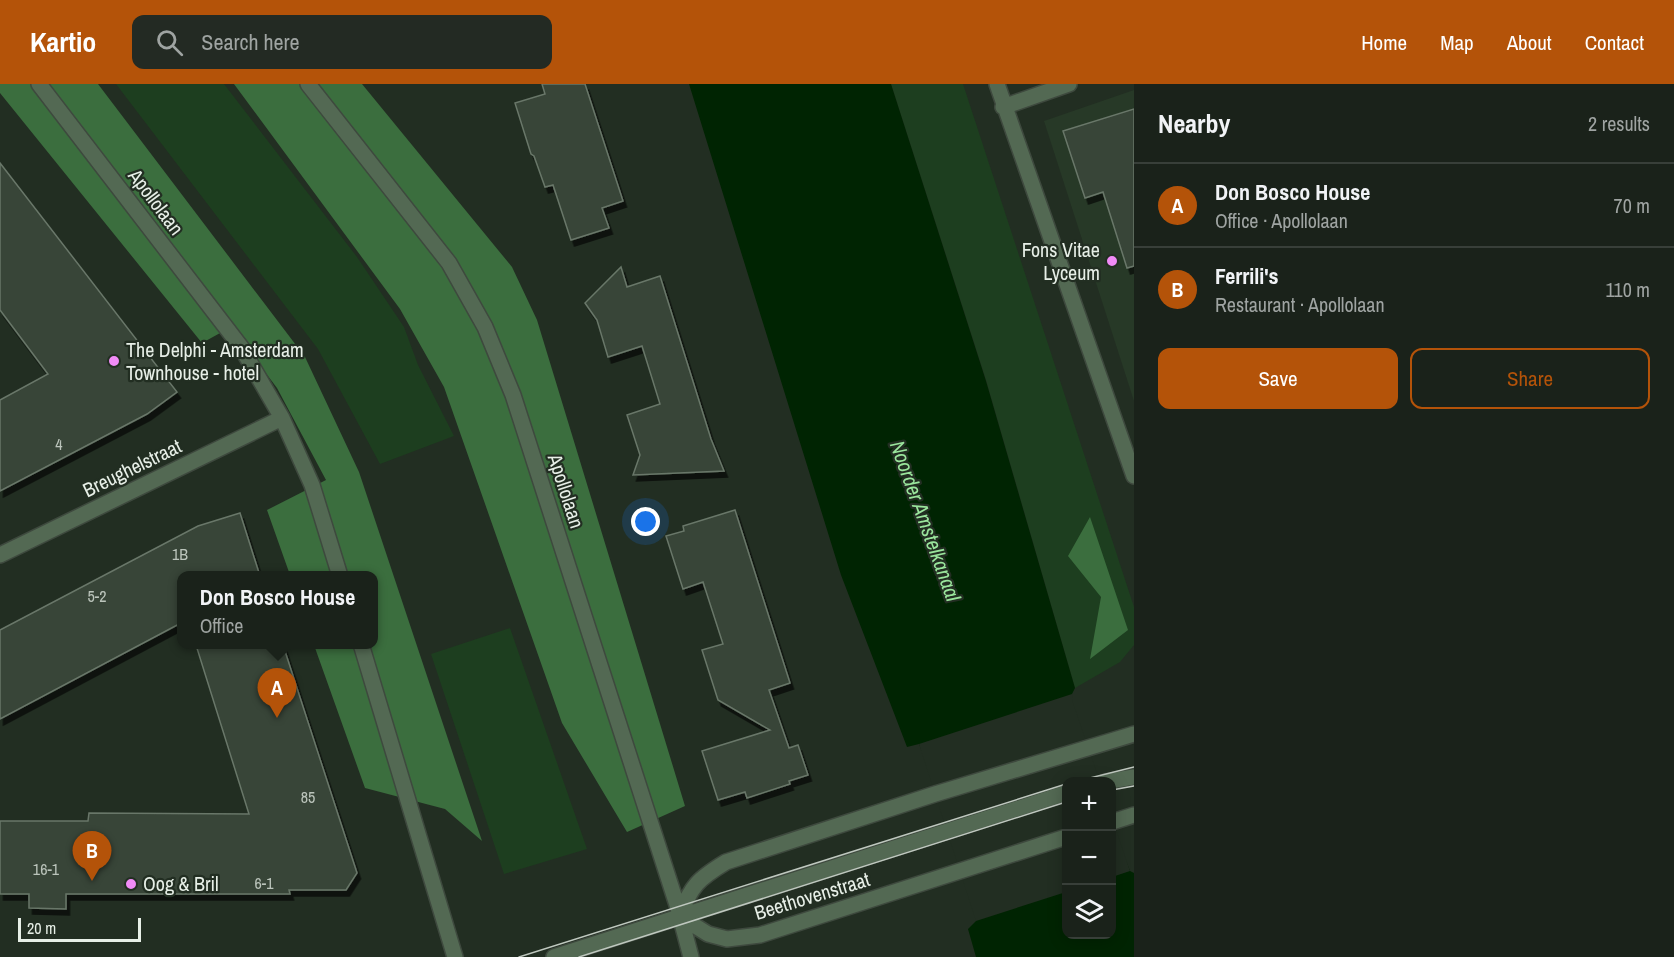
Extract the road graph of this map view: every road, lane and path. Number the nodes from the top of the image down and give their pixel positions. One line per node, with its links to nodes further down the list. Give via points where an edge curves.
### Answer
1 (39, 84): 6 (street, Apollolaan, via 241,347)
2 (308, 84): 18 (street, Apollolaan, via 449,263 485,327 513,395)
3 (997, 84): 5 (street)
4 (1069, 84): 5 (street)
5 (1004, 107): 7 (street)
6 (282, 418): 8 (street, Breughelstraat); 9 (street, Apollolaan, via 312,485)
7 (1134, 476)
8 (0, 555)
9 (338, 571)
10 (362, 649): 19 (street)
11 (1134, 734): 18 (street, via 726,862 692,888)
12 (1134, 777): 13 (street)
13 (1116, 780)
14 (1062, 794): 18 (street, Beethovenstraat)
15 (1134, 815): 16 (street)
16 (1116, 820)
17 (1062, 838): 18 (street, Beethovenstraat, via 760,935 727,939 708,934)
18 (680, 916): 20 (street, Beethovenstraat); 21 (street, Apollolaan)
19 (455, 957)
20 (555, 957)
21 (691, 957)

